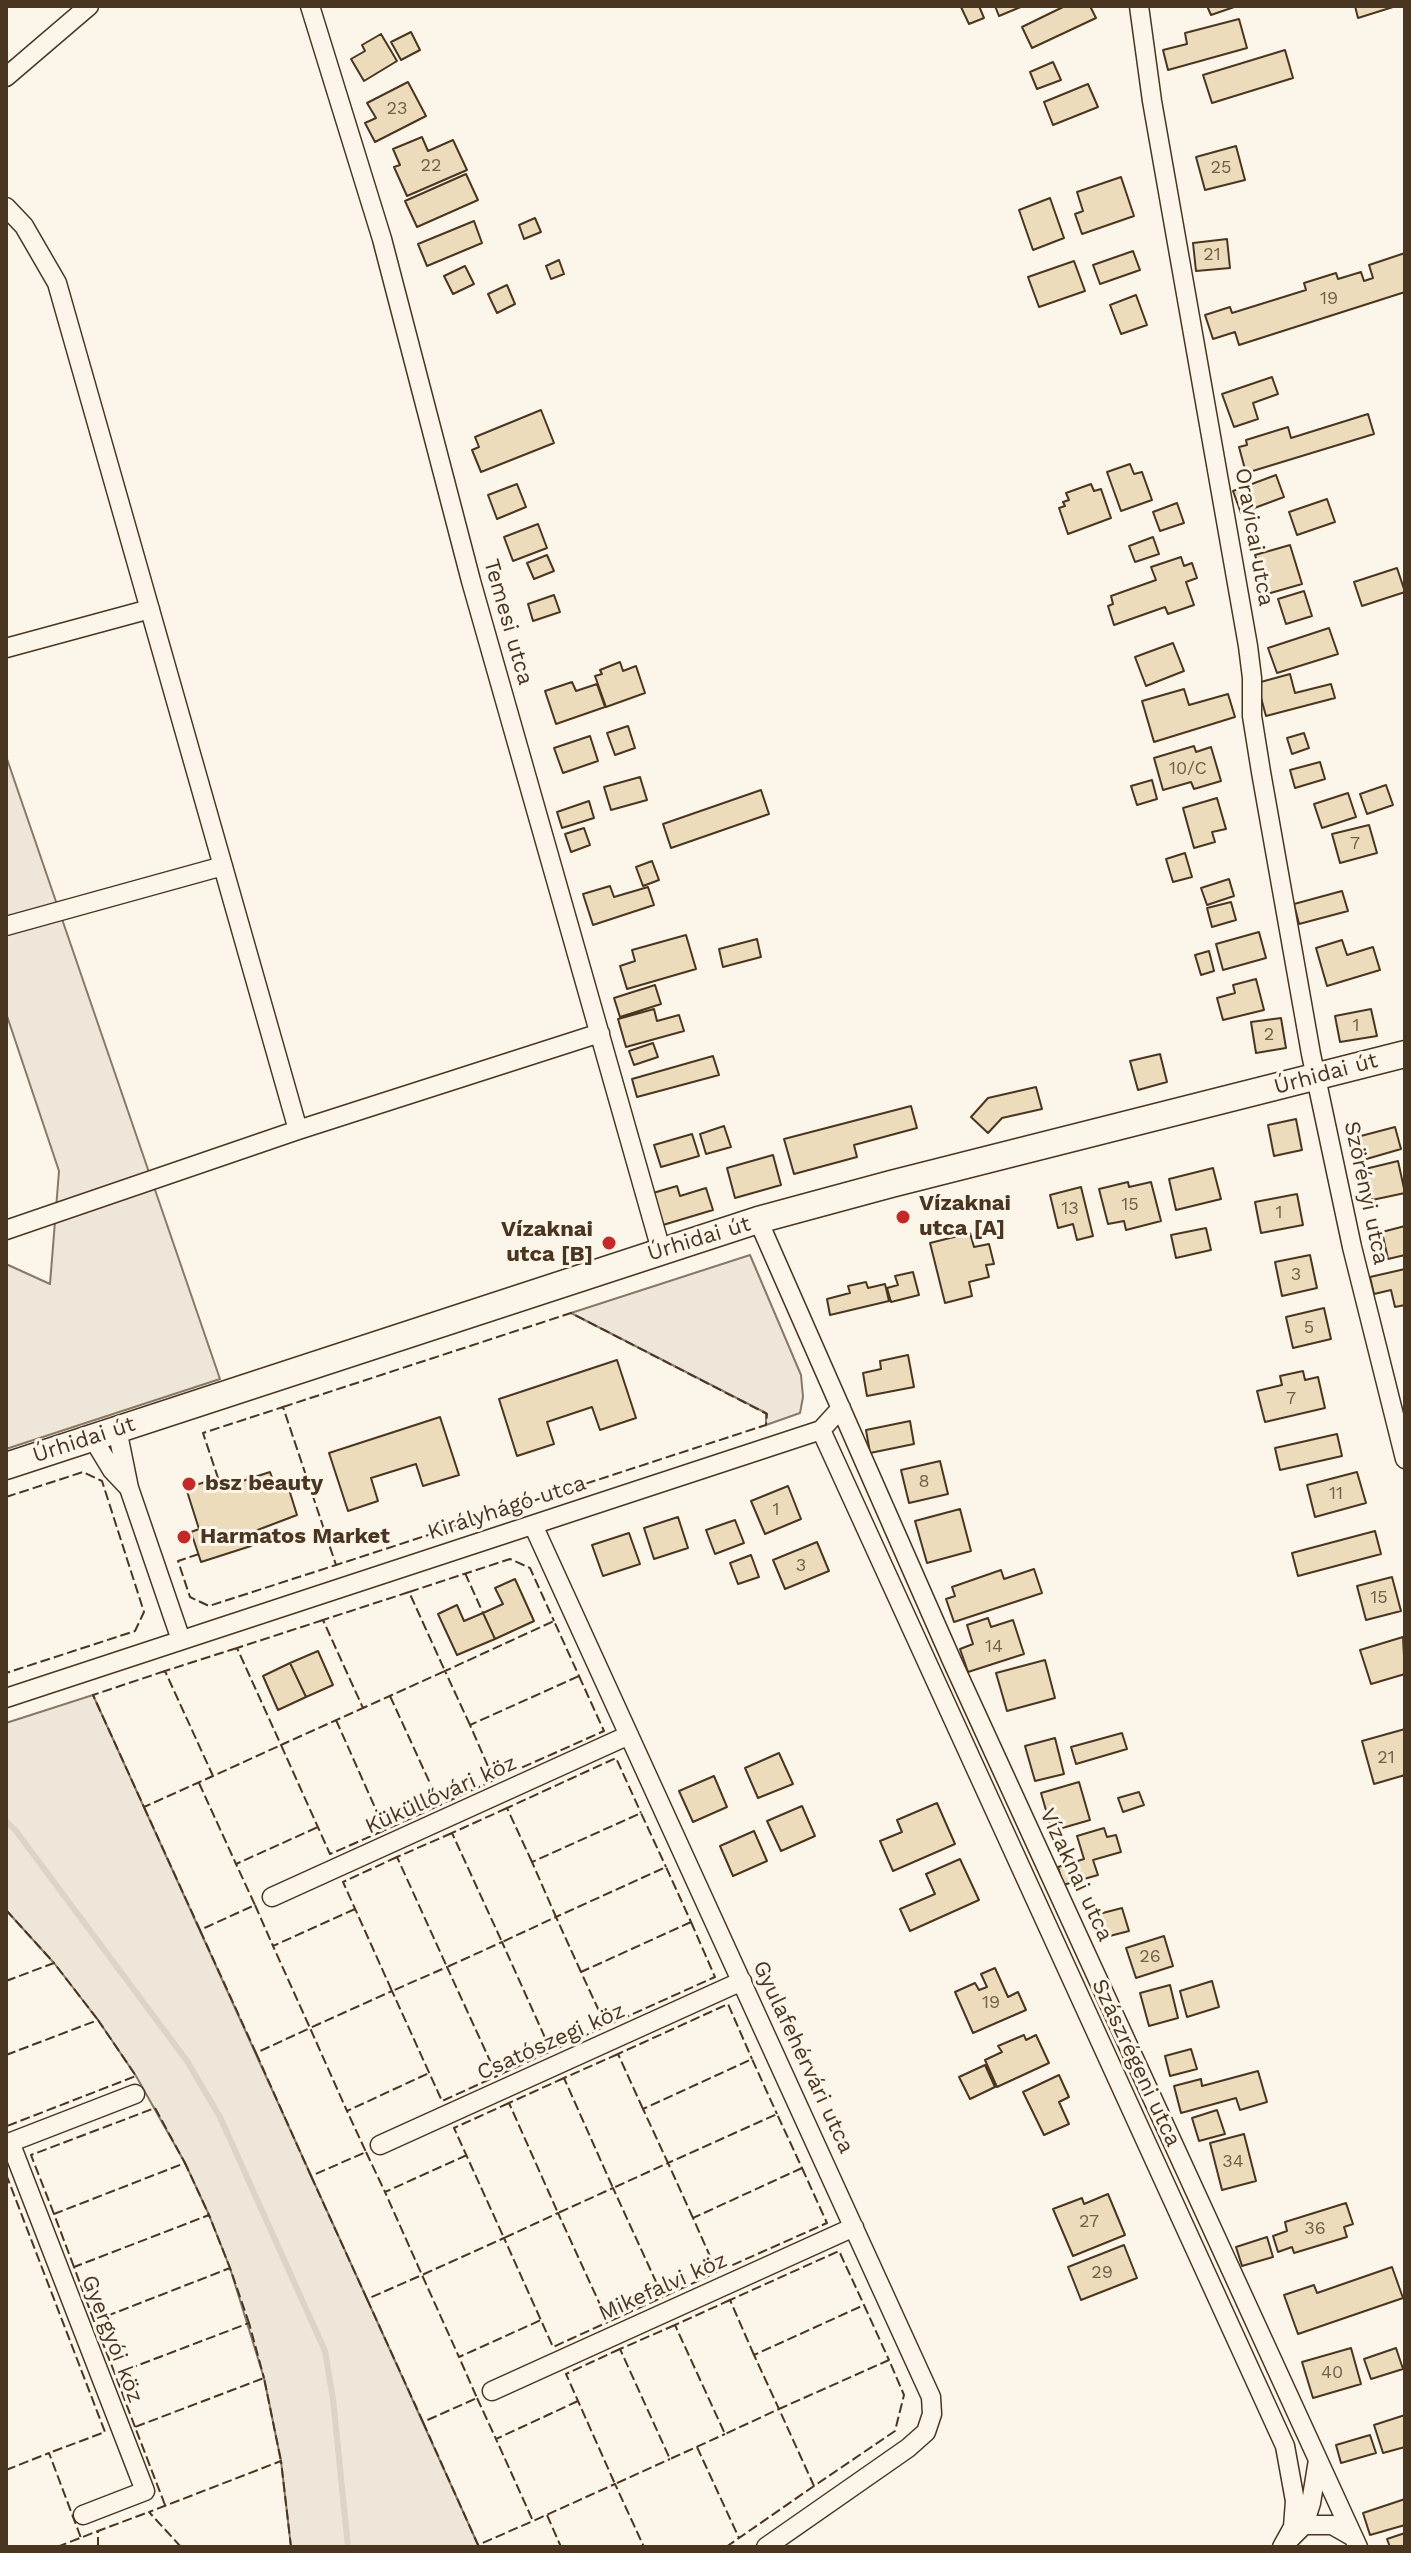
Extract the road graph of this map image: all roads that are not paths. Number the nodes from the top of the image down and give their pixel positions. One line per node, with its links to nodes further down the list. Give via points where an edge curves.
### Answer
1 (89, 6): 4 (street)
2 (310, 6): 10 (street, Temesi utca, via 382,239 471,581)
3 (1139, 6): 12 (street, Oravicai utca, via 1248,646 1261,772)
4 (6, 77)
5 (6, 207): 6 (street, via 24,226 57,283)
6 (150, 609): 7 (street); 8 (street)
7 (6, 648)
8 (223, 866): 9 (street); 13 (street)
9 (6, 926)
10 (600, 1033): 13 (street); 16 (street, Temesi utca)
11 (1405, 1054): 12 (main road, Úrhidai út)
12 (1316, 1077): 14 (main road, Úrhidai út); 21 (street, Szörényi utca)
13 (298, 1130): 15 (street)
14 (758, 1220): 16 (main road, Úrhidai út); 17 (street, Vízaknai utca)
15 (6, 1230)
16 (661, 1250): 18 (main road, Úrhidai út)
17 (841, 1408): 19 (street, Királyhágó utca); 35 (street, Vízaknai utca)
18 (117, 1429): 20 (main road, Úrhidai út); 23 (street)
19 (821, 1430): 24 (street, Királyhágó utca); 40 (street, Szászrégeni utca, via 1285,2446 1295,2501 1293,2527)
20 (92, 1437): 22 (main road, Úrhidai út); 23 (street)
21 (1405, 1459)
22 (6, 1466)
23 (129, 1488): 25 (street)
24 (533, 1525): 25 (street, Királyhágó utca); 27 (street, Gyulafehérvári utca)
25 (181, 1640): 26 (street, Királyhágó utca)
26 (6, 1698)
27 (629, 1735): 28 (street, Küküllővári köz); 29 (street, Gyulafehérvári utca)
28 (272, 1897)
29 (742, 1981): 32 (street, Csatószegi köz); 33 (street, Gyulafehérvári utca)
30 (135, 2094): 31 (street)
31 (8, 2143): 36 (street, Gyergyói köz, via 145,2491)
32 (380, 2145)
33 (854, 2227): 34 (street, Mikefalvi köz); 39 (street, Gyulafehérvári utca, via 931,2397 932,2414 926,2432 908,2448)
34 (492, 2391)
35 (1318, 2460): 37 (street, Szászrégeni utca); 38 (street, Vízaknai utca)
36 (83, 2515)
37 (1304, 2525): 38 (street, via 1332,2525); 40 (street, Szászrégeni utca)
38 (1356, 2542)
39 (766, 2547)
40 (1282, 2547)

